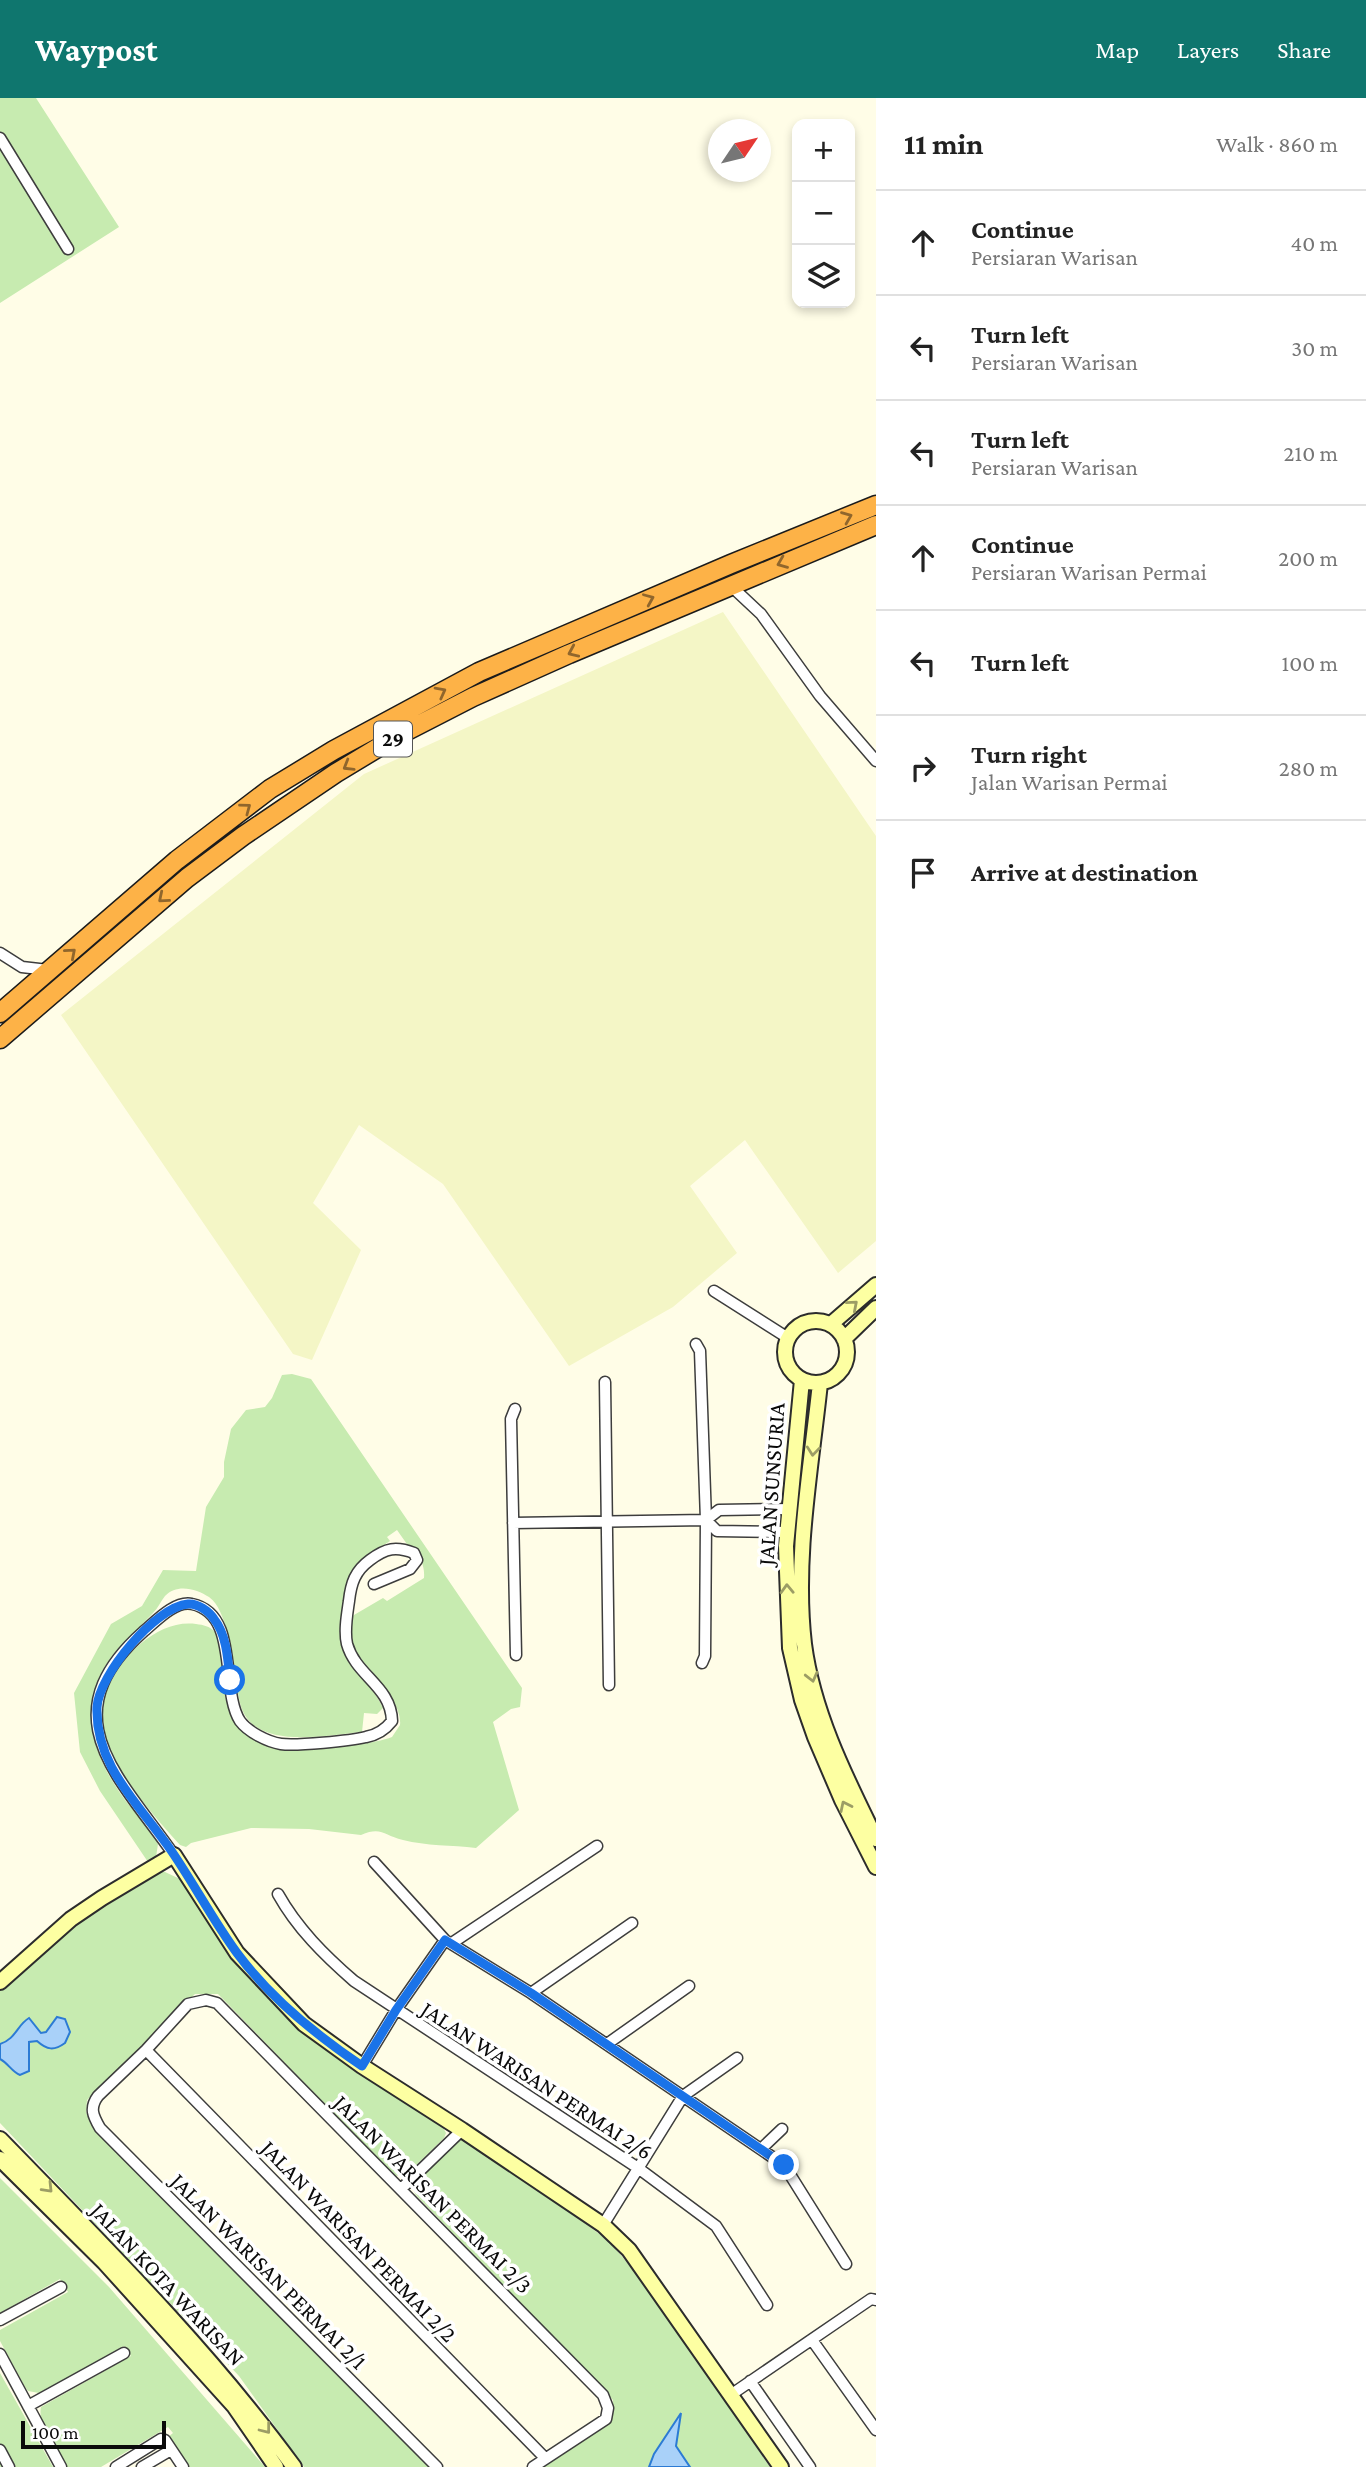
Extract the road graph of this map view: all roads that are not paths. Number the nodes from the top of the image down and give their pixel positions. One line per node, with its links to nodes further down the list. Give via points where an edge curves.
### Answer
1 (0, 138): 2 (street)
2 (68, 249)
3 (876, 505): 8 (highway, 29, one-way to 3, via 177,860 270,789 334,750 479,672)
4 (876, 525): 5 (highway, 29, one-way to 5)
5 (729, 585): 6 (street, via 761,614 820,696); 10 (highway, 29, one-way to 10, via 473,697 336,773 187,878)
6 (876, 761)
7 (0, 953): 8 (street, via 22,967)
8 (50, 971): 9 (highway, 29)
9 (0, 1013)
10 (0, 1040)
11 (876, 1285): 14 (street, one-way to 11)
12 (713, 1291): 15 (street)
13 (876, 1308): 16 (street)
14 (831, 1324): 15 (street, via 802,1324); 16 (street)
15 (788, 1338): 18 (street, via 788,1367)
16 (844, 1339): 20 (street, via 847,1358 843,1367)
17 (696, 1344): 23 (street, via 700,1351)
18 (802, 1380): 20 (street); 22 (street, JALAN SUNSURIA)
19 (605, 1382): 24 (street)
20 (820, 1383): 31 (street, JALAN SUNSURIA, one-way to 31, via 800,1589 805,1645 825,1724)
21 (515, 1409): 25 (street, via 511,1419)
22 (789, 1509): 23 (street, via 719,1510); 26 (street, JALAN SUNSURIA)
23 (706, 1520): 24 (street); 26 (street, via 717,1531); 29 (street)
24 (607, 1521): 25 (street); 30 (street)
25 (513, 1523): 28 (street)
26 (787, 1532): 35 (street, JALAN SUNSURIA, one-way to 26, via 842,1800 802,1700 790,1648)
27 (374, 1584): 33 (street, via 410,1569 417,1560 414,1553 388,1548 356,1573 351,1586 348,1646 392,1707 392,1721 385,1730 366,1737 281,1744 251,1730 235,1711 222,1633 215,1619 190,1603 157,1620 122,1653 103,1683 97,1704 100,1742 124,1787)
28 (516, 1655)
29 (702, 1663)
30 (609, 1685)
31 (876, 1839)
32 (597, 1846): 38 (street)
33 (174, 1855): 39 (street, via 71,1919); 46 (street, via 250,1968 304,2024)
34 (374, 1862): 38 (street)
35 (876, 1867)
36 (278, 1894): 42 (street, JALAN WARISAN PERMAI 2/6, via 291,1918 327,1958)
37 (632, 1923): 41 (street)
38 (449, 1942): 41 (street); 42 (street)
39 (0, 1982)
40 (689, 1986): 43 (street)
41 (531, 1993): 43 (street)
42 (396, 2010): 46 (street); 53 (street, JALAN WARISAN PERMAI 2/6)
43 (607, 2044): 47 (street)
44 (146, 2050): 54 (street, JALAN WARISAN PERMAI 2/3, via 188,2004 217,2003); 70 (street, JALAN WARISAN PERMAI 2/2); 78 (street, JALAN WARISAN PERMAI 2/1, via 92,2104 100,2128)
45 (737, 2058): 47 (street)
46 (362, 2066): 49 (street)
47 (683, 2096): 51 (street); 53 (street)
48 (782, 2129): 51 (street)
49 (463, 2130): 54 (street); 55 (street)
50 (0, 2139): 77 (street, JALAN KOTA WARISAN, one-way to 77, via 145,2289)
51 (761, 2149): 56 (street, via 784,2165)
52 (0, 2159): 76 (street, JALAN KOTA WARISAN, via 104,2262 225,2395)
53 (638, 2168): 55 (street); 59 (street, JALAN WARISAN PERMAI 2/6, via 716,2225)
54 (401, 2189): 70 (street, JALAN WARISAN PERMAI 2/3, via 603,2395 606,2419)
55 (603, 2225): 65 (street, via 646,2271)
56 (846, 2264)
57 (61, 2287): 60 (street)
58 (876, 2300): 61 (street)
59 (767, 2305)
60 (0, 2320)
61 (812, 2340): 64 (street); 67 (street)
62 (124, 2353): 66 (street)
63 (0, 2354): 66 (street)
64 (750, 2381): 65 (street); 81 (street)
65 (732, 2394): 80 (street)
66 (28, 2406): 72 (street)
67 (876, 2430)
68 (171, 2450): 73 (street, via 161,2439); 74 (street); 75 (street)
69 (0, 2451): 71 (street)
70 (545, 2458): 79 (street)
71 (9, 2467)
72 (61, 2467)
73 (116, 2467)
74 (142, 2467)
75 (183, 2467)
76 (276, 2467)
77 (294, 2467)
78 (437, 2467)
79 (533, 2467)
80 (781, 2467)
81 (810, 2467)

